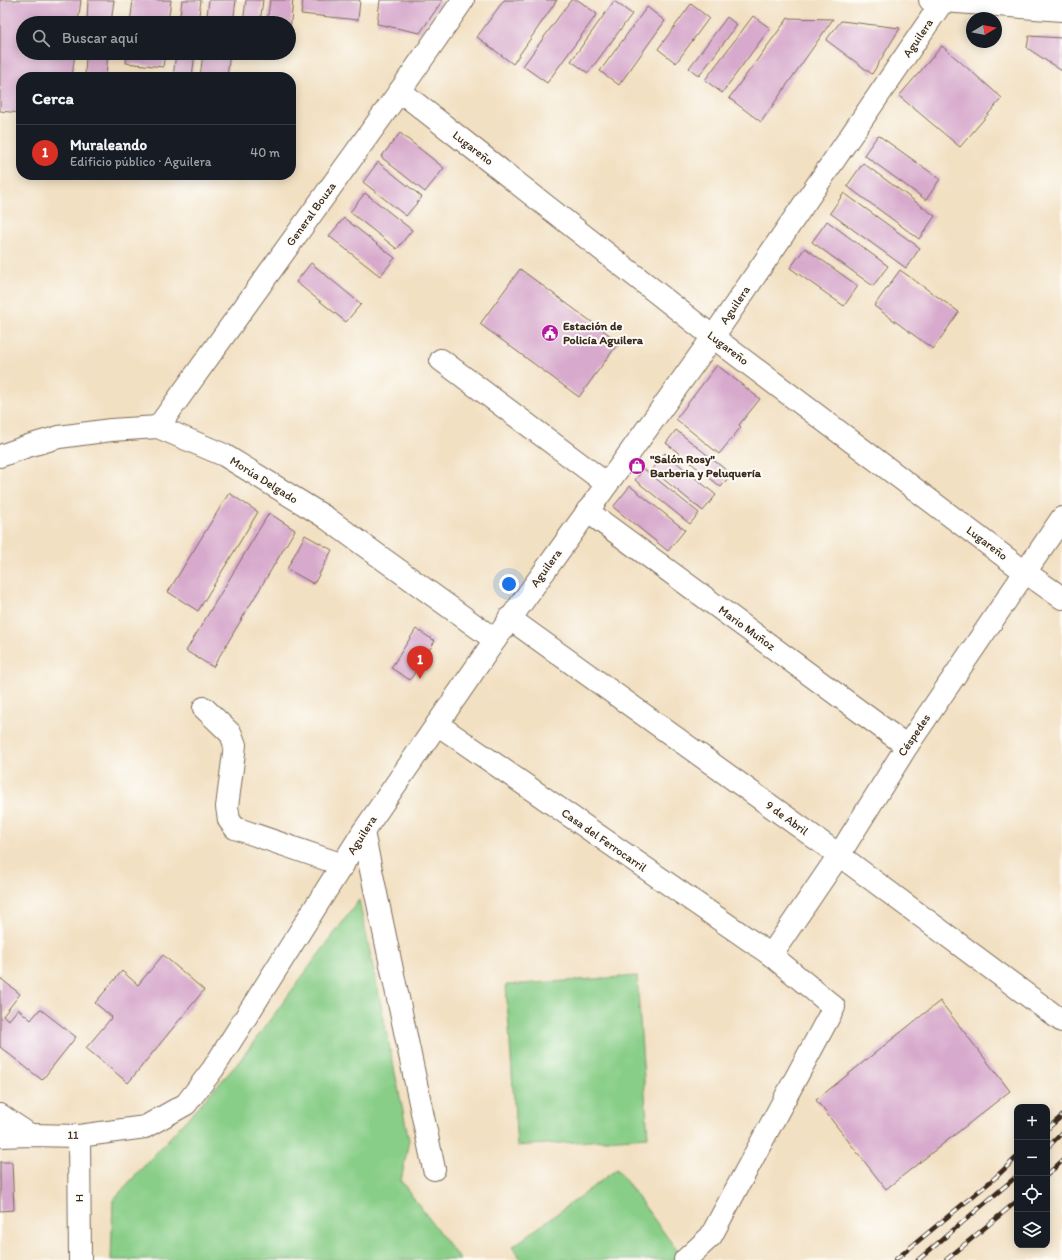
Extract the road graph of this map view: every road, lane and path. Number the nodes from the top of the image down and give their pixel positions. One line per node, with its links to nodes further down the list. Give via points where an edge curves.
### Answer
1 (463, 0): 4 (street, General Bouza)
2 (937, 0): 3 (street); 5 (street, Aguilera)
3 (1062, 10)
4 (400, 91): 5 (street, Lugareño); 7 (street, General Bouza)
5 (713, 337): 9 (street, Aguilera); 12 (street, Lugareño)
6 (441, 360): 9 (street)
7 (158, 427): 8 (street, Morúa Delgado, via 59,437); 15 (street, Morúa Delgado, via 224,455 325,517)
8 (0, 456)
9 (607, 484): 10 (street, Aguilera)
10 (587, 511): 14 (street, Aguilera); 18 (street, Mario Muñoz)
11 (1062, 518): 12 (street, Céspedes)
12 (1025, 572): 13 (street, Lugareño); 18 (street, Céspedes)
13 (1062, 598)
14 (509, 618): 15 (street, Aguilera); 20 (street, 9 de Abril)
15 (494, 640): 17 (street, Aguilera)
16 (204, 708): 21 (street, via 231,734 235,745 227,807 229,820 235,828)
17 (437, 724): 19 (street, Aguilera); 22 (street, Casa del Ferrocarril)
18 (907, 746): 20 (street, Céspedes)
19 (363, 832): 21 (street, Aguilera); 29 (street)
20 (839, 855): 22 (street, Céspedes); 23 (street, 9 de Abril)
21 (343, 865): 25 (street, Aguilera, via 213,1069 186,1104)
22 (771, 955): 31 (street, Casa del Ferrocarril, via 834,1007 711,1236)
23 (1062, 1021)
24 (0, 1115): 26 (street)
25 (146, 1127): 28 (street, 11)
26 (30, 1135): 27 (street, 11); 28 (street, 11)
27 (0, 1136)
28 (79, 1136): 30 (street, H)
29 (434, 1169)
30 (80, 1260)
31 (685, 1260)

